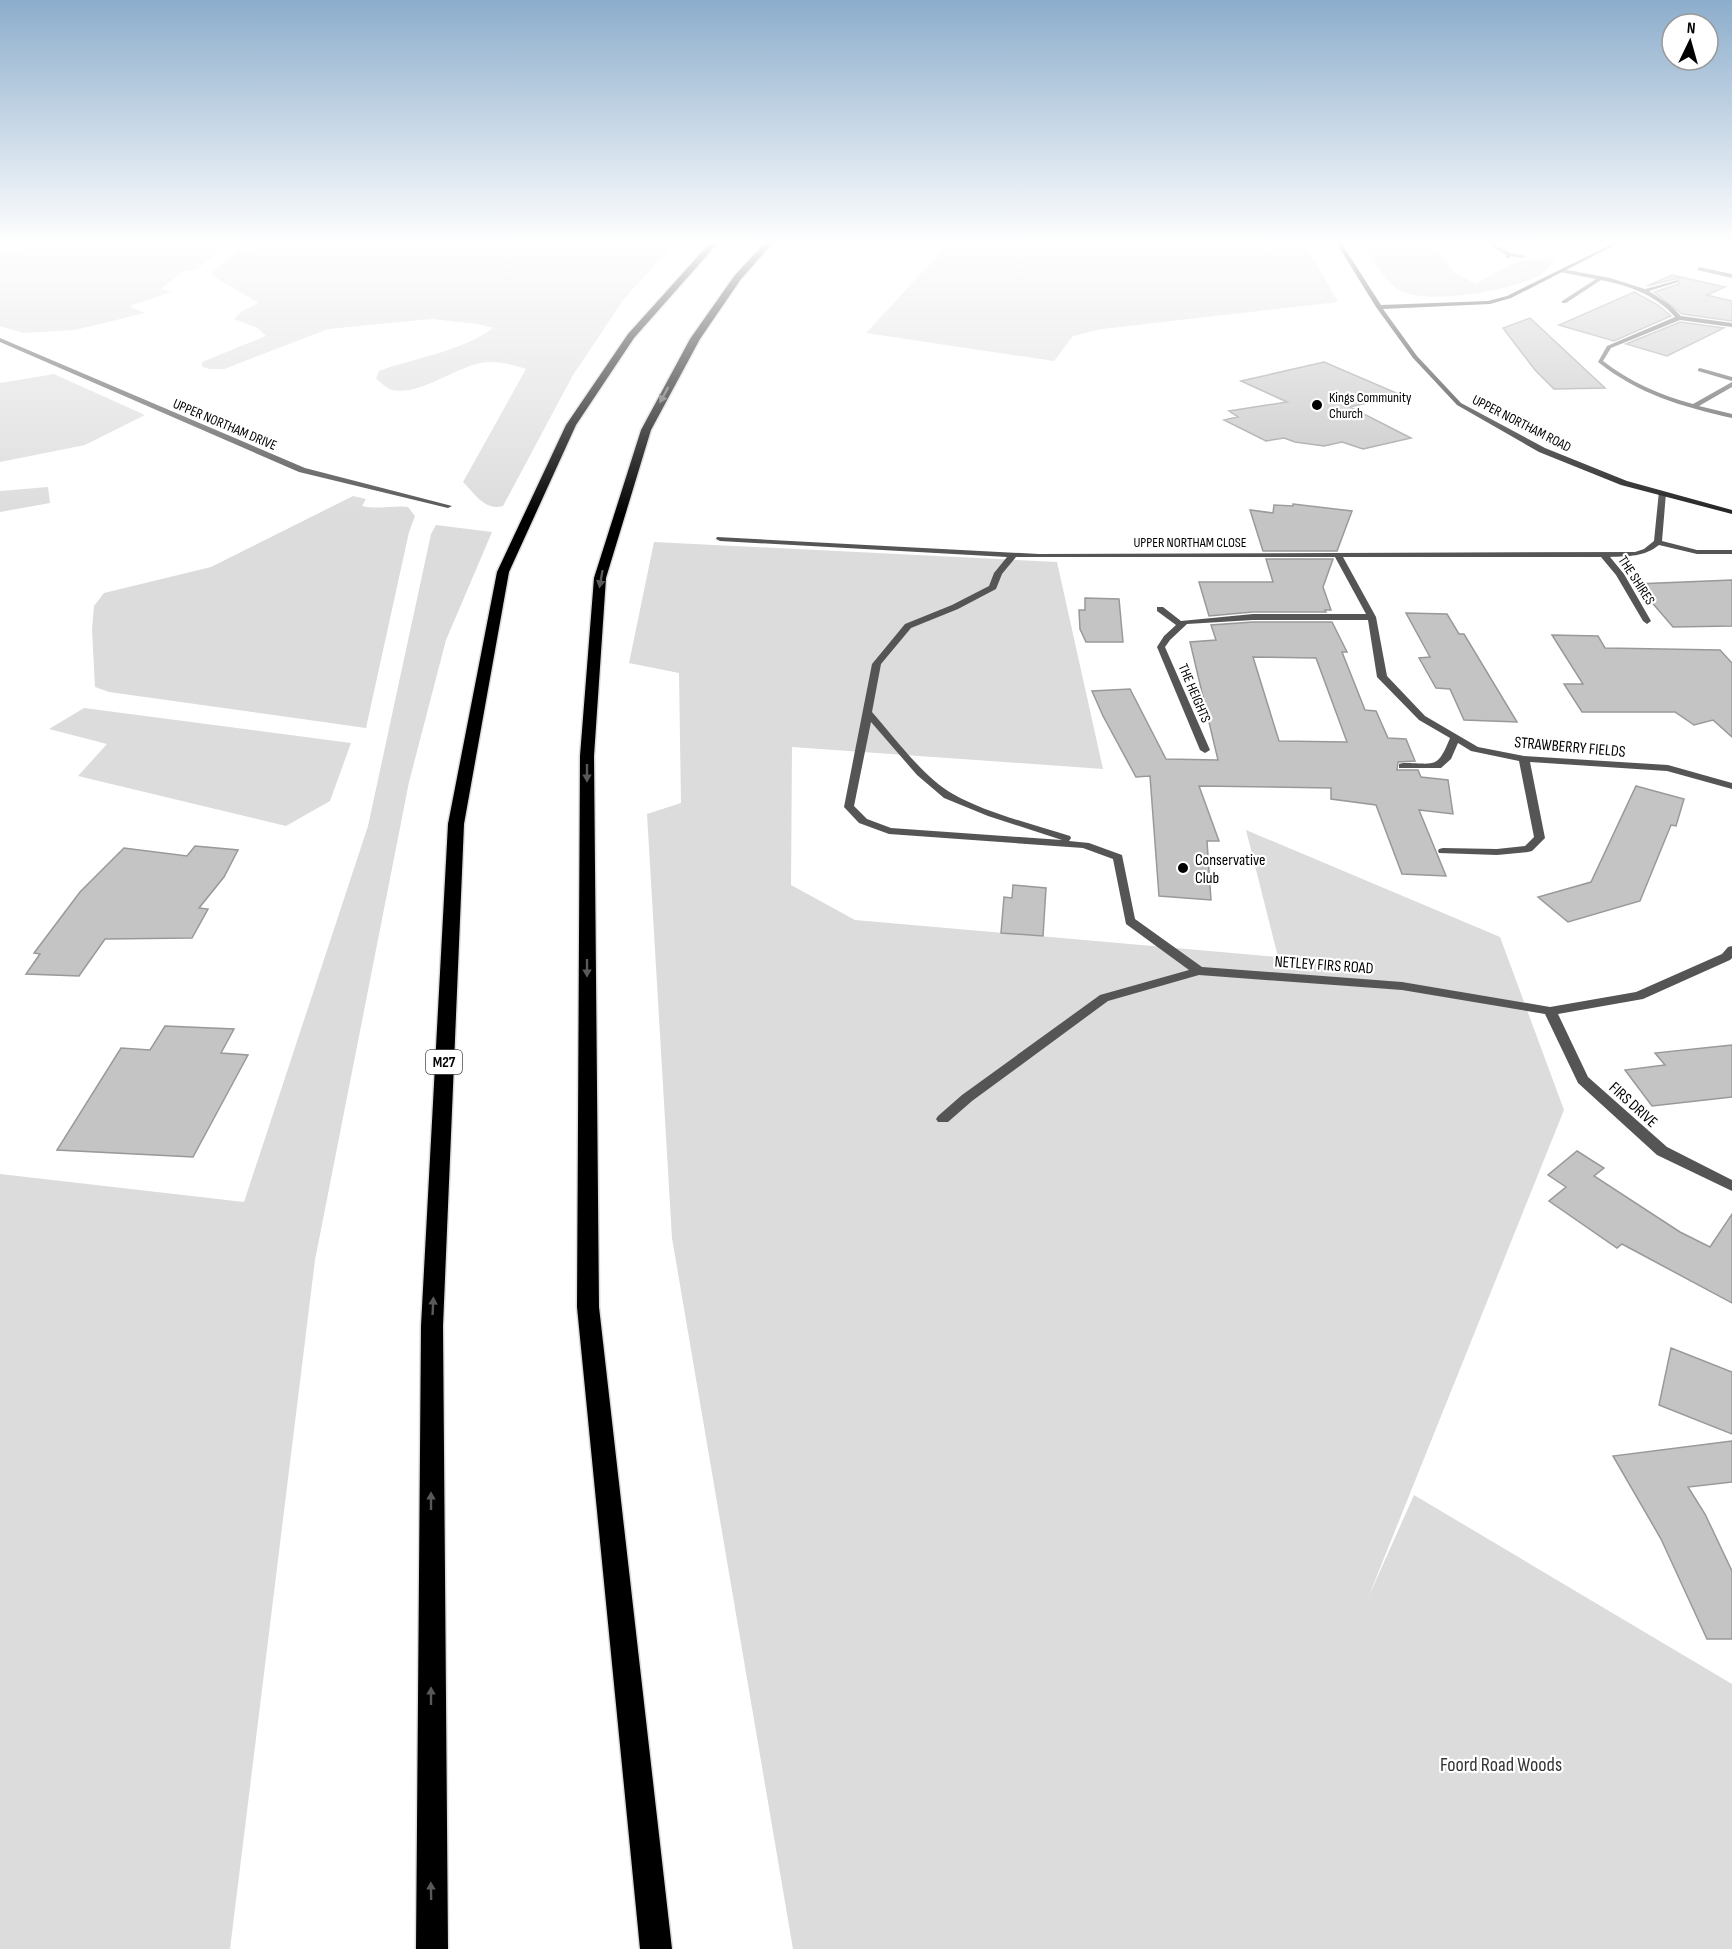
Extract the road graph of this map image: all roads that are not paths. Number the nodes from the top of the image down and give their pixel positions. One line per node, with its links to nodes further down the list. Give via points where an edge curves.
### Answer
1 (632, 335): 36 (highway, M27, one-way to 1, via 432,1326 456,824 503,572 571,425)
2 (698, 335): 37 (highway, one-way to 37, via 646,430 600,578 587,756 588,1307)
3 (1399, 335): 10 (main road, UPPER NORTHAM ROAD, via 1459,404 1542,450)
4 (1638, 335): 8 (street, via 1609,347 1600,361 1647,391)
5 (0, 340): 11 (street, UPPER NORTHAM DRIVE, via 302,470)
6 (1700, 370): 7 (street)
7 (1732, 381): 8 (street)
8 (1693, 407): 9 (street)
9 (1732, 416)
10 (1662, 494): 12 (main road, UPPER NORTHAM ROAD); 14 (street)
11 (448, 506)
12 (1732, 512)
13 (720, 539): 16 (street, UPPER NORTHAM CLOSE)
14 (1658, 542): 15 (street, via 1697,552); 18 (street, UPPER NORTHAM CLOSE, via 1635,554)
15 (1732, 552)
16 (1014, 554): 17 (street, UPPER NORTHAM CLOSE); 23 (street, via 998,573 993,587 908,626 877,664)
17 (1338, 555): 18 (street, UPPER NORTHAM CLOSE); 20 (street, STRAWBERRY FIELDS)
18 (1604, 555): 21 (street, THE SHIRES, via 1620,574)
19 (1160, 609): 22 (street)
20 (1372, 617): 22 (street, via 1253,616); 24 (street, STRAWBERRY FIELDS, via 1382,676 1422,718)
21 (1647, 621)
22 (1181, 625): 25 (street, THE HEIGHTS, via 1161,647)
23 (867, 712): 29 (street, via 921,773 948,796); 29 (street, via 849,807 863,821 889,831)
24 (1455, 737): 26 (street, STRAWBERRY FIELDS, via 1475,749); 27 (street, via 1446,759 1437,766)
25 (1205, 750)
26 (1524, 759): 28 (street, STRAWBERRY FIELDS, via 1668,768); 30 (street, via 1540,838 1528,849)
27 (1403, 766)
28 (1732, 786)
29 (1085, 845): 32 (street, via 1118,857 1130,921)
30 (1443, 851)
31 (1732, 950): 33 (street, NETLEY FIRS ROAD, via 1726,957 1639,996)
32 (1199, 972): 33 (street, NETLEY FIRS ROAD, via 1402,986); 34 (street, NETLEY FIRS ROAD, via 1104,998)
33 (1550, 1011): 35 (street, FIRS DRIVE, via 1583,1080 1662,1151)
34 (943, 1119)
35 (1732, 1186)
36 (432, 1949)
37 (656, 1949)

